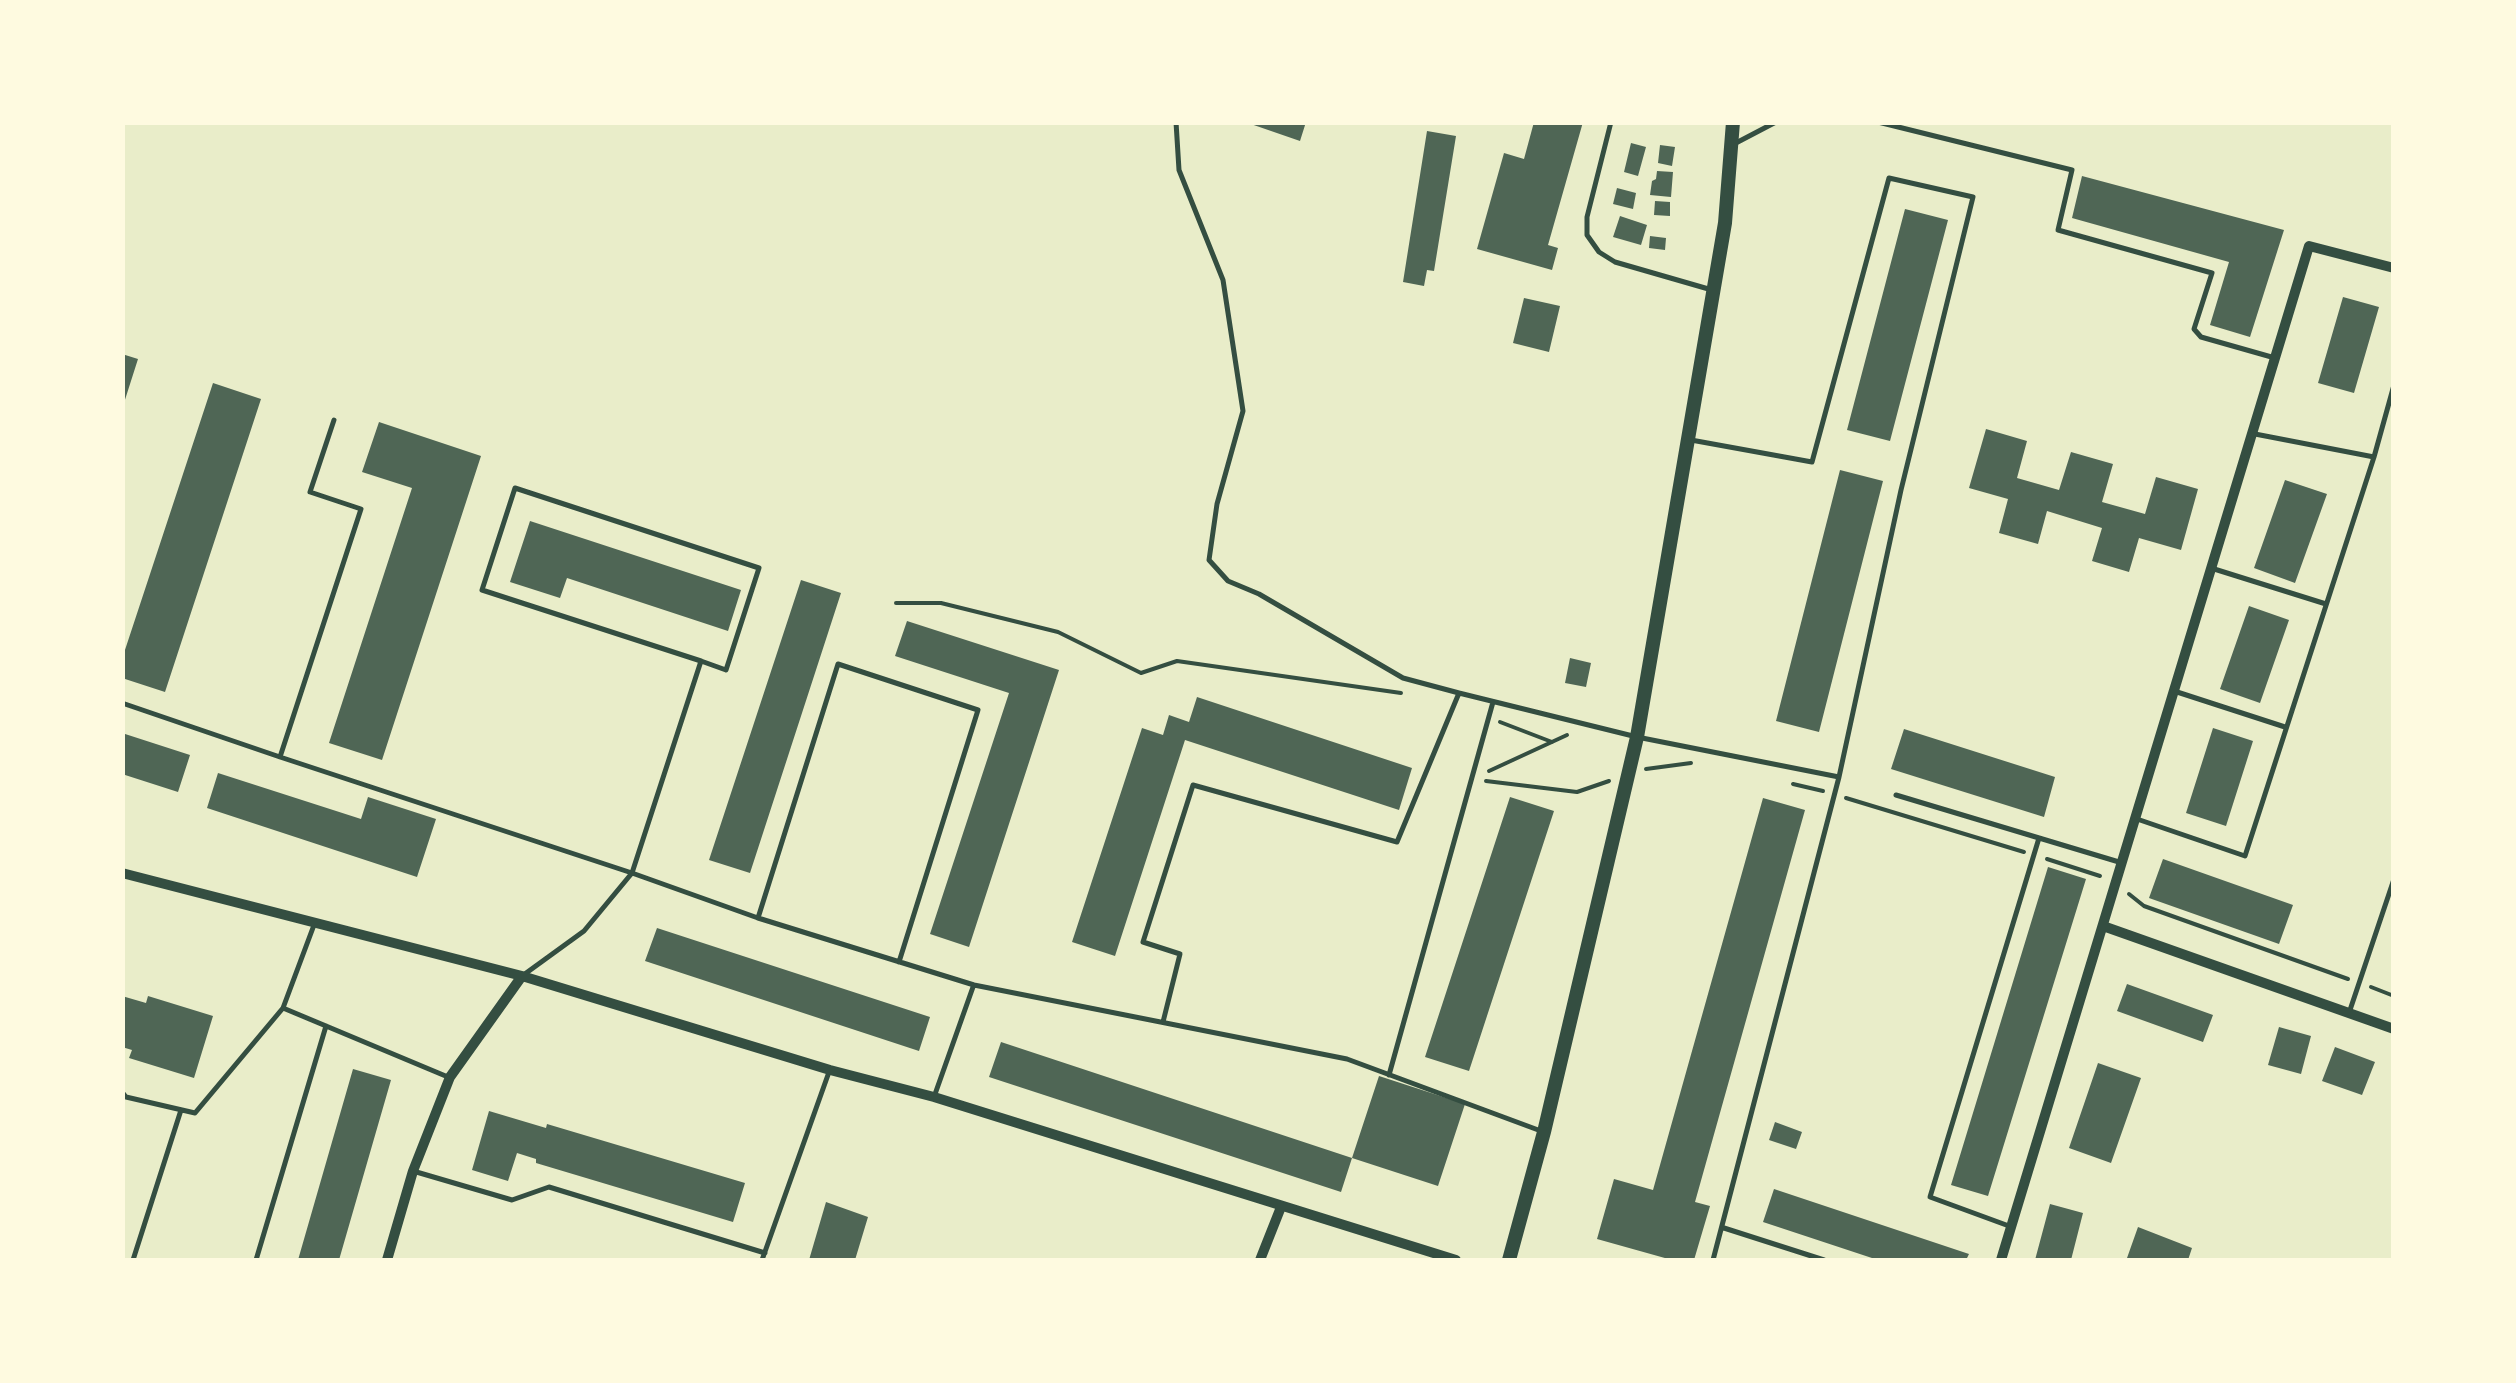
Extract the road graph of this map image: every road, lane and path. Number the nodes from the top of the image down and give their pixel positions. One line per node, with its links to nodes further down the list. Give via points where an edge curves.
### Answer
1 (1176, 122): 20 (lane, via 1179,170 1223,280 1243,411 1209,560 1228,581 1403,678)
2 (1611, 122): 8 (lane, via 1587,234 1614,262)
3 (1733, 122): 6 (street)
4 (1776, 122): 6 (lane)
5 (1878, 122): 9 (lane, via 2072,170 2058,230 2212,273 2194,330 2200,338)
6 (1732, 145): 8 (street)
7 (2394, 268): 9 (street, via 2308,246)
8 (1714, 290): 13 (street)
9 (2275, 358): 12 (street)
10 (2394, 385): 14 (lane)
11 (334, 420): 29 (lane, via 310,492 361,509)
12 (2252, 434): 14 (lane); 15 (street)
13 (1691, 440): 27 (street); 32 (lane, via 1812,462 1889,178 1973,197 1900,490)
14 (2374, 458): 17 (lane)
15 (2211, 568): 17 (lane); 19 (street)
16 (896, 603): 21 (path, via 941,602 1058,632 1141,673 1177,660)
17 (2326, 604): 26 (lane)
18 (701, 662): 18 (lane, via 726,670 759,568 515,488 482,590); 41 (lane)
19 (2174, 692): 26 (lane); 37 (street)
20 (1459, 693): 22 (lane); 55 (lane, via 1398,842 1193,785 1143,942 1180,954)
21 (1418, 695)
22 (1493, 701): 24 (lane); 25 (lane)
23 (122, 703): 29 (lane)
24 (1488, 717): 28 (path); 33 (lane)
25 (1587, 725): 27 (lane); 28 (path)
26 (2286, 728): 37 (lane, via 2245,856)
27 (1637, 737): 31 (street); 32 (lane)
28 (1552, 742): 33 (path)
29 (280, 757): 41 (lane)
30 (1697, 762): 31 (path)
31 (1629, 772): 33 (path, via 1577,792); 64 (street)
32 (1839, 777): 35 (lane)
33 (1471, 779): 59 (lane)
34 (1777, 780): 35 (path)
35 (1833, 794): 39 (path); 68 (lane)
36 (1896, 796): 38 (lane)
37 (2136, 819): 40 (street)
38 (2039, 838): 39 (lane); 40 (lane)
39 (2035, 855): 44 (path); 67 (lane, via 1930,1198)
40 (2122, 863): 44 (street)
41 (632, 872): 45 (lane); 49 (lane, via 584,931)
42 (122, 874): 46 (street)
43 (2394, 878): 50 (lane)
44 (2116, 884): 47 (street); 50 (path, via 2144,906)
45 (758, 918): 48 (lane); 48 (lane, via 838,664 978,710)
46 (314, 925): 49 (street); 53 (lane)
47 (2103, 926): 54 (street); 67 (street)
48 (899, 962): 51 (lane)
49 (522, 976): 58 (street); 60 (street)
50 (2357, 982): 52 (path); 54 (lane)
51 (974, 985): 55 (lane); 62 (lane)
52 (2394, 996)
53 (284, 1008): 56 (lane); 63 (lane, via 194,1114)
54 (2349, 1013): 57 (street)
55 (1162, 1022): 59 (lane, via 1347,1059)
56 (326, 1026): 60 (lane); 71 (lane)
57 (2394, 1028)
58 (830, 1070): 62 (street); 69 (lane)
59 (1389, 1075): 64 (lane)
60 (450, 1078): 65 (street)
61 (123, 1094): 63 (lane)
62 (934, 1097): 66 (street)
63 (180, 1110): 70 (lane)
64 (1544, 1132): 75 (street)
65 (413, 1171): 69 (lane, via 512,1200 550,1187); 72 (street)
66 (1281, 1206): 73 (street); 74 (street)
67 (2012, 1227): 78 (street)
68 (1724, 1228): 76 (lane); 77 (lane)
69 (764, 1257)
70 (133, 1260)
71 (256, 1260)
72 (386, 1260)
73 (1260, 1260)
74 (1456, 1260)
75 (1509, 1260)
76 (1714, 1260)
77 (1824, 1260)
78 (2001, 1260)

